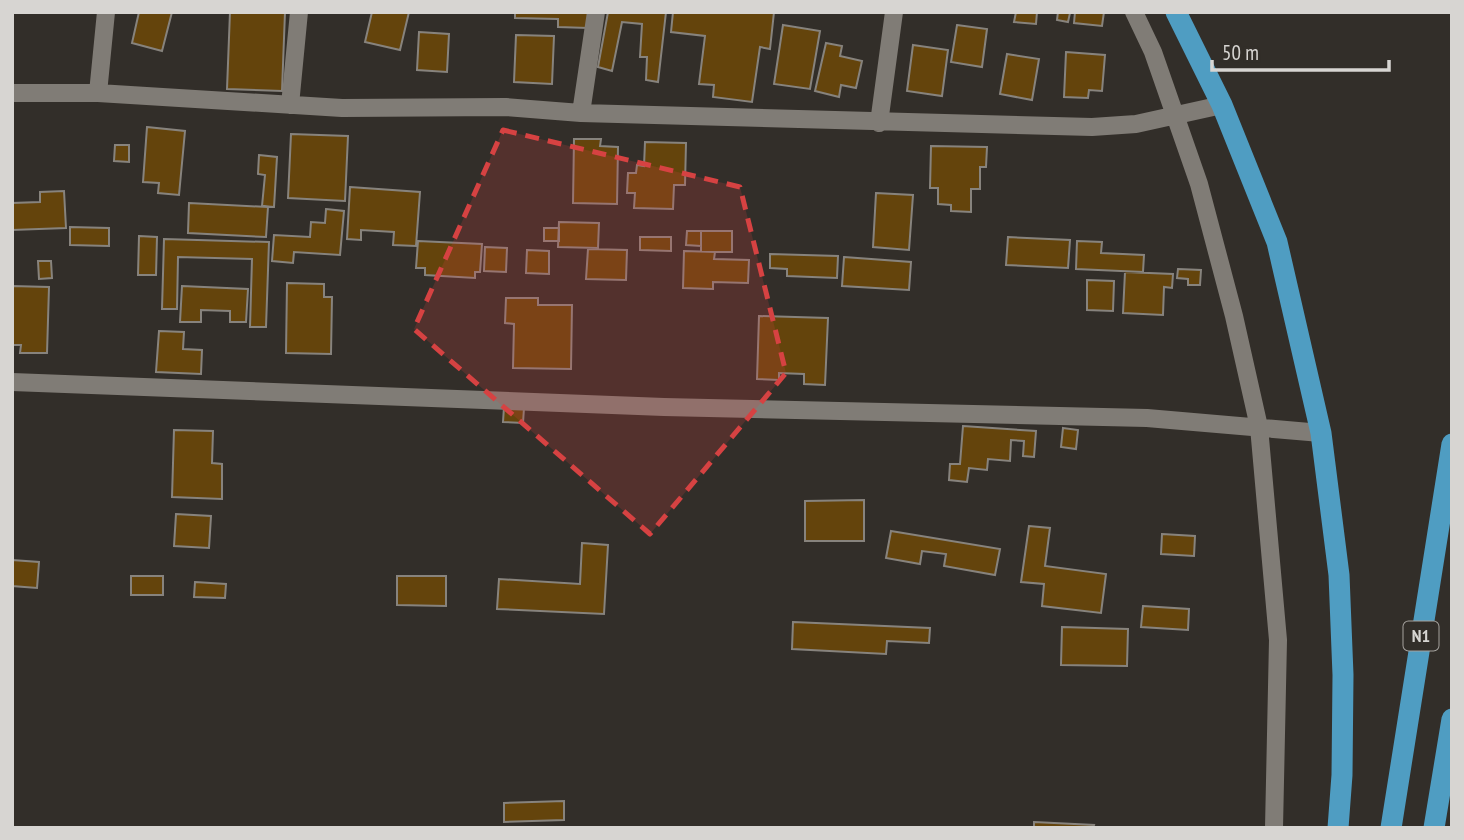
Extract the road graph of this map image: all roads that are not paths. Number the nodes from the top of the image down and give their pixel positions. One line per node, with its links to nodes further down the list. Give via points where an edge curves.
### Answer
1 (106, 12): 8 (street)
2 (299, 12): 9 (street)
3 (596, 12): 11 (street)
4 (894, 12): 13 (street)
5 (1134, 12): 12 (street)
6 (1176, 12): 10 (highway)
7 (12, 93): 8 (street)
8 (98, 93): 9 (street)
9 (290, 105): 11 (street, via 506,107)
10 (1222, 105): 12 (street); 16 (highway, via 1277,243)
11 (581, 113): 13 (street)
12 (1176, 117): 13 (street, via 1092,127); 15 (street, via 1199,184)
13 (879, 122)
14 (12, 382): 15 (street, via 608,405 1147,418)
15 (1259, 427): 16 (street); 19 (street, via 1278,640)
16 (1321, 432): 20 (highway, via 1339,575 1343,675)
17 (1452, 444): 21 (highway, N1)
18 (1452, 719): 22 (highway)
19 (1274, 828)
20 (1338, 828)
21 (1391, 828)
22 (1434, 828)

